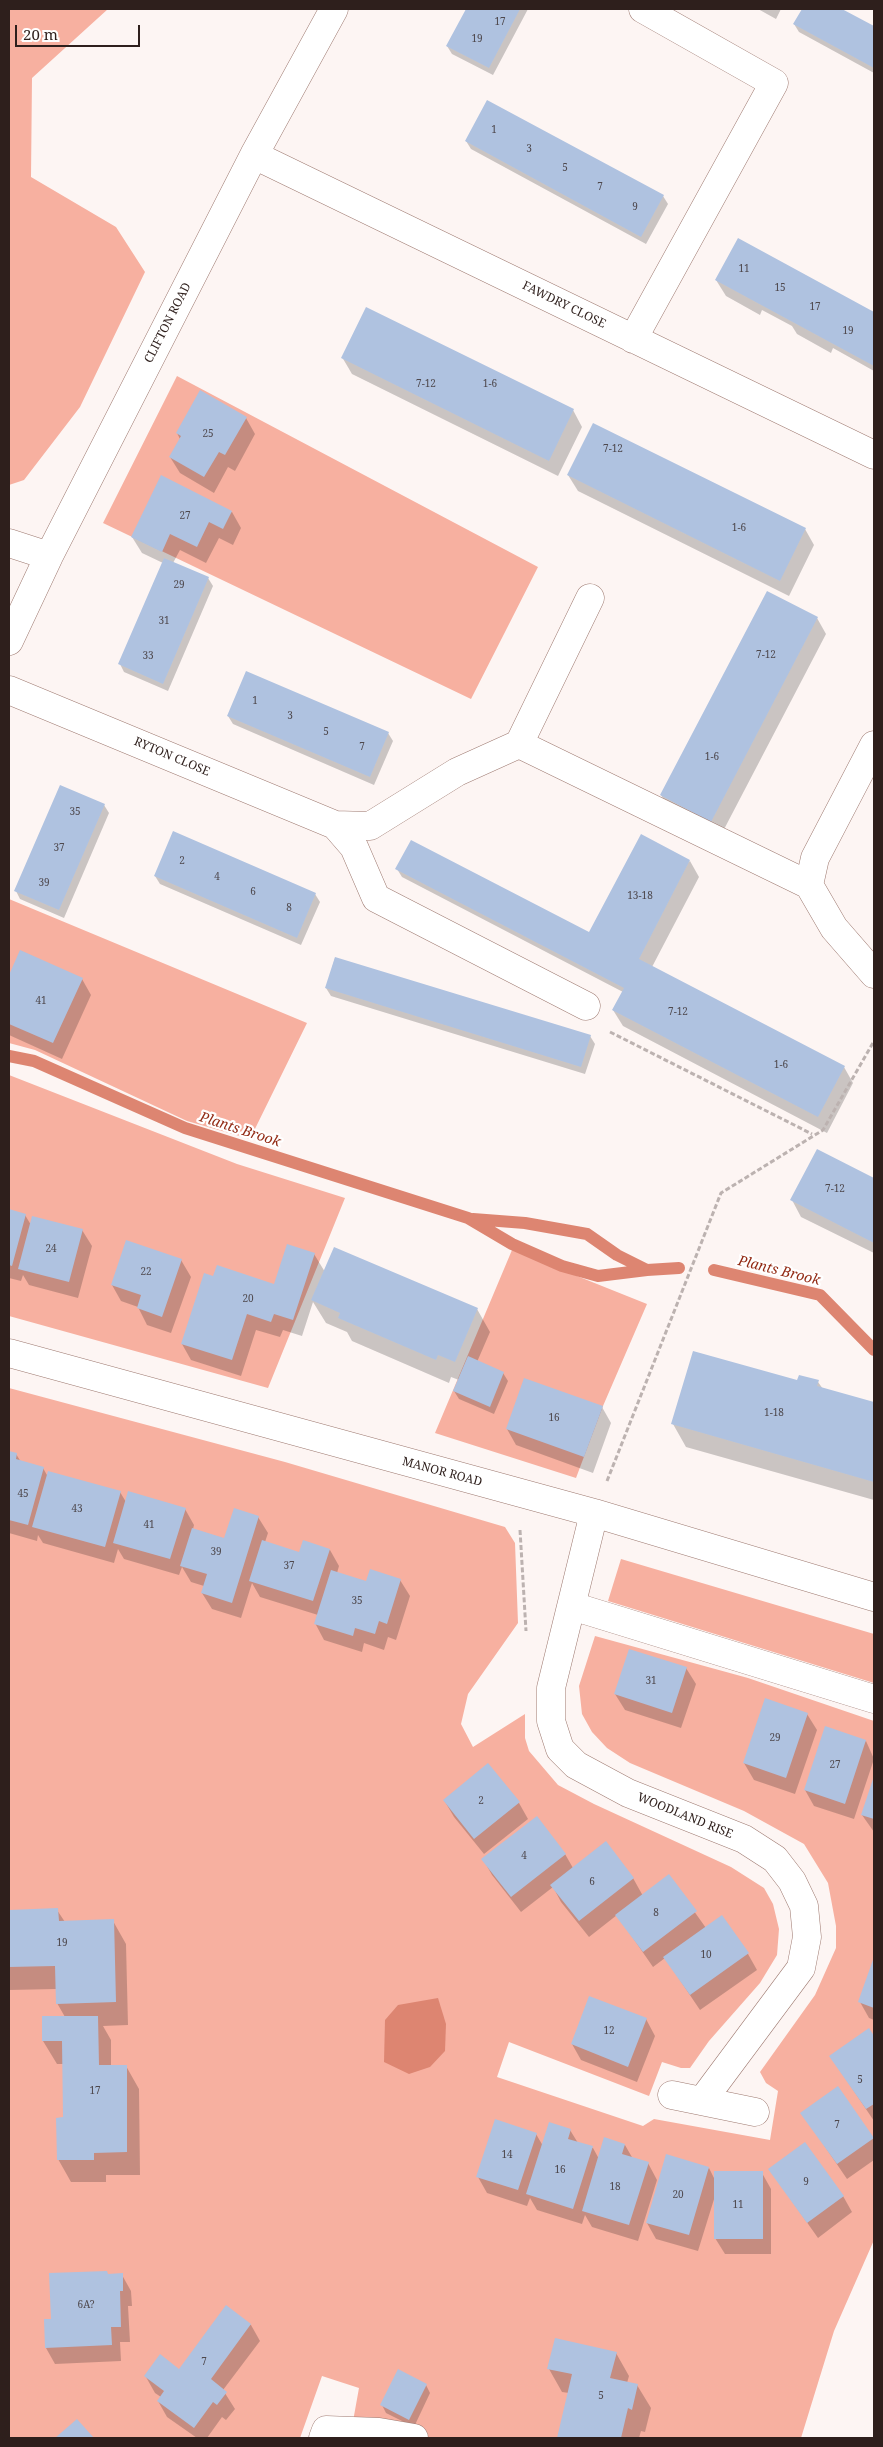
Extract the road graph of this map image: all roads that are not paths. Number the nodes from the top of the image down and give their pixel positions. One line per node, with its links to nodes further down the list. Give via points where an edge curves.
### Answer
1 (334, 9): 3 (street, CLIFTON ROAD)
2 (643, 9): 4 (street, via 774,82)
3 (254, 155): 4 (street, FAWDRY CLOSE); 7 (street, CLIFTON ROAD)
4 (633, 339): 5 (street, FAWDRY CLOSE)
5 (874, 456)
6 (9, 543): 7 (street)
7 (49, 556): 9 (street, CLIFTON ROAD)
8 (590, 598): 11 (street)
9 (9, 642)
10 (9, 690): 13 (street, RYTON CLOSE)
11 (519, 744): 13 (street, via 457,772 370,826); 14 (street)
12 (874, 745): 14 (street, via 815,858)
13 (336, 825): 16 (street, via 354,847 376,898)
14 (809, 885): 15 (street, via 834,928)
15 (874, 974)
16 (586, 1006)
17 (9, 1353): 18 (street, MANOR ROAD)
18 (594, 1514): 19 (street, MANOR ROAD); 20 (street, WOODLAND RISE)
19 (874, 1597)
20 (572, 1606): 21 (street); 23 (street, WOODLAND RISE, via 551,1688 551,1721 560,1749 576,1765 628,1793 744,1839 775,1859 792,1880 804,1906 807,1937 801,1968)
21 (874, 1699)
22 (672, 2094): 23 (street)
23 (702, 2101): 24 (street)
24 (755, 2112)
25 (324, 2434): 26 (street, via 378,2432)
26 (414, 2438)

